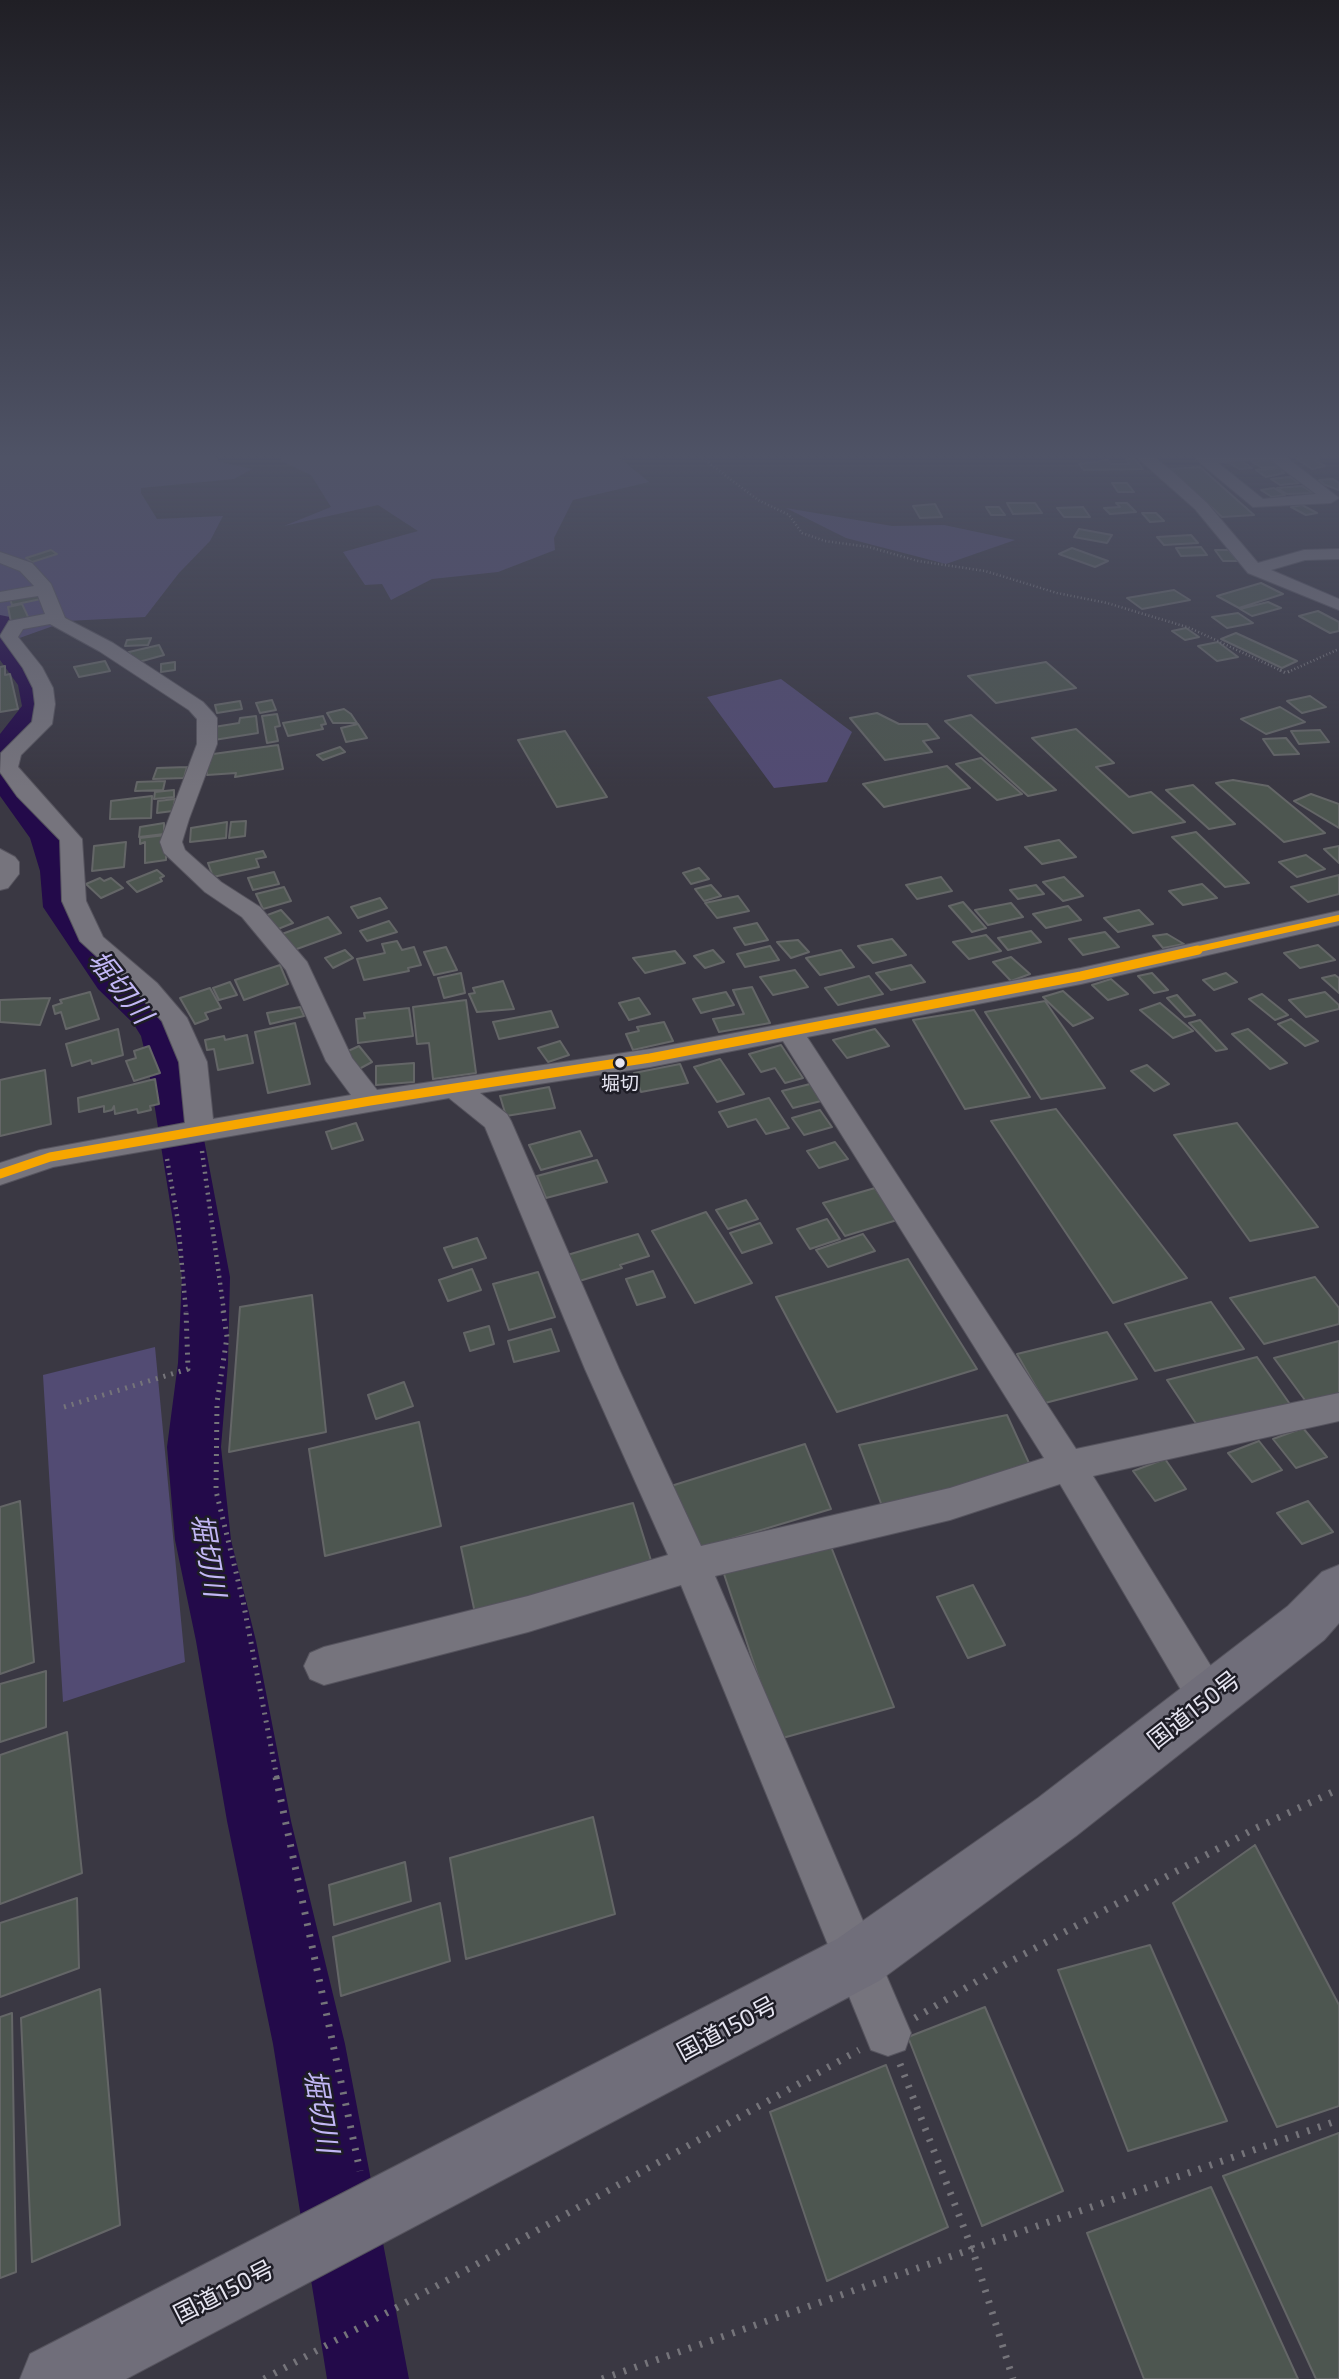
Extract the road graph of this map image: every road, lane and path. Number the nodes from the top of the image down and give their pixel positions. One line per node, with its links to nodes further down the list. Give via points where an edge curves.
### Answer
1 (21, 565): 6 (street)
2 (945, 565): 10 (path, via 985,571 1189,628 1286,673)
3 (1251, 565): 5 (street)
4 (1268, 565): 5 (street)
5 (1254, 569): 8 (street)
6 (45, 590): 7 (street); 9 (street)
7 (2, 597)
8 (1339, 605)
9 (56, 618): 16 (street, via 196,706 207,718 207,744 171,842 175,853 213,887 251,912 298,968 340,1061); 17 (street, via 16,625 9,637 32,667 45,704 42,724 11,753 7,767 71,839 74,901 92,941 174,1018 193,1062)
10 (1339, 649)
11 (0, 856): 12 (street, via 7,862 7,874)
12 (0, 883)
13 (1339, 918): 14 (street, via 1081,976)
14 (790, 1031): 15 (street); 22 (street)
15 (456, 1089): 16 (street); 23 (street, via 497,1121)
16 (370, 1101): 17 (street)
17 (200, 1132): 18 (street); 30 (path, via 227,1337 217,1402 216,1491 243,1601)
18 (163, 1138): 19 (street, via 50,1157); 20 (path, via 183,1261 188,1368)
19 (0, 1174)
20 (64, 1406)
21 (1339, 1407): 22 (street)
22 (1069, 1466): 23 (street, via 950,1504); 26 (street)
23 (691, 1565): 25 (street, via 528,1614); 27 (street)
24 (1339, 1588): 26 (highway, 国道150号, via 1306,1623)
25 (324, 1666)
26 (1208, 1698): 27 (highway, 国道150号, via 1056,1818)
27 (858, 1960): 28 (street); 30 (highway, 国道150号)
28 (888, 2033): 31 (path)
29 (1339, 2120): 31 (path)
30 (370, 2216): 33 (highway, 国道150号)
31 (973, 2251): 35 (path); 36 (path)
32 (468, 2269): 34 (path)
33 (55, 2379)
34 (264, 2379)
35 (602, 2379)
36 (1013, 2379)

